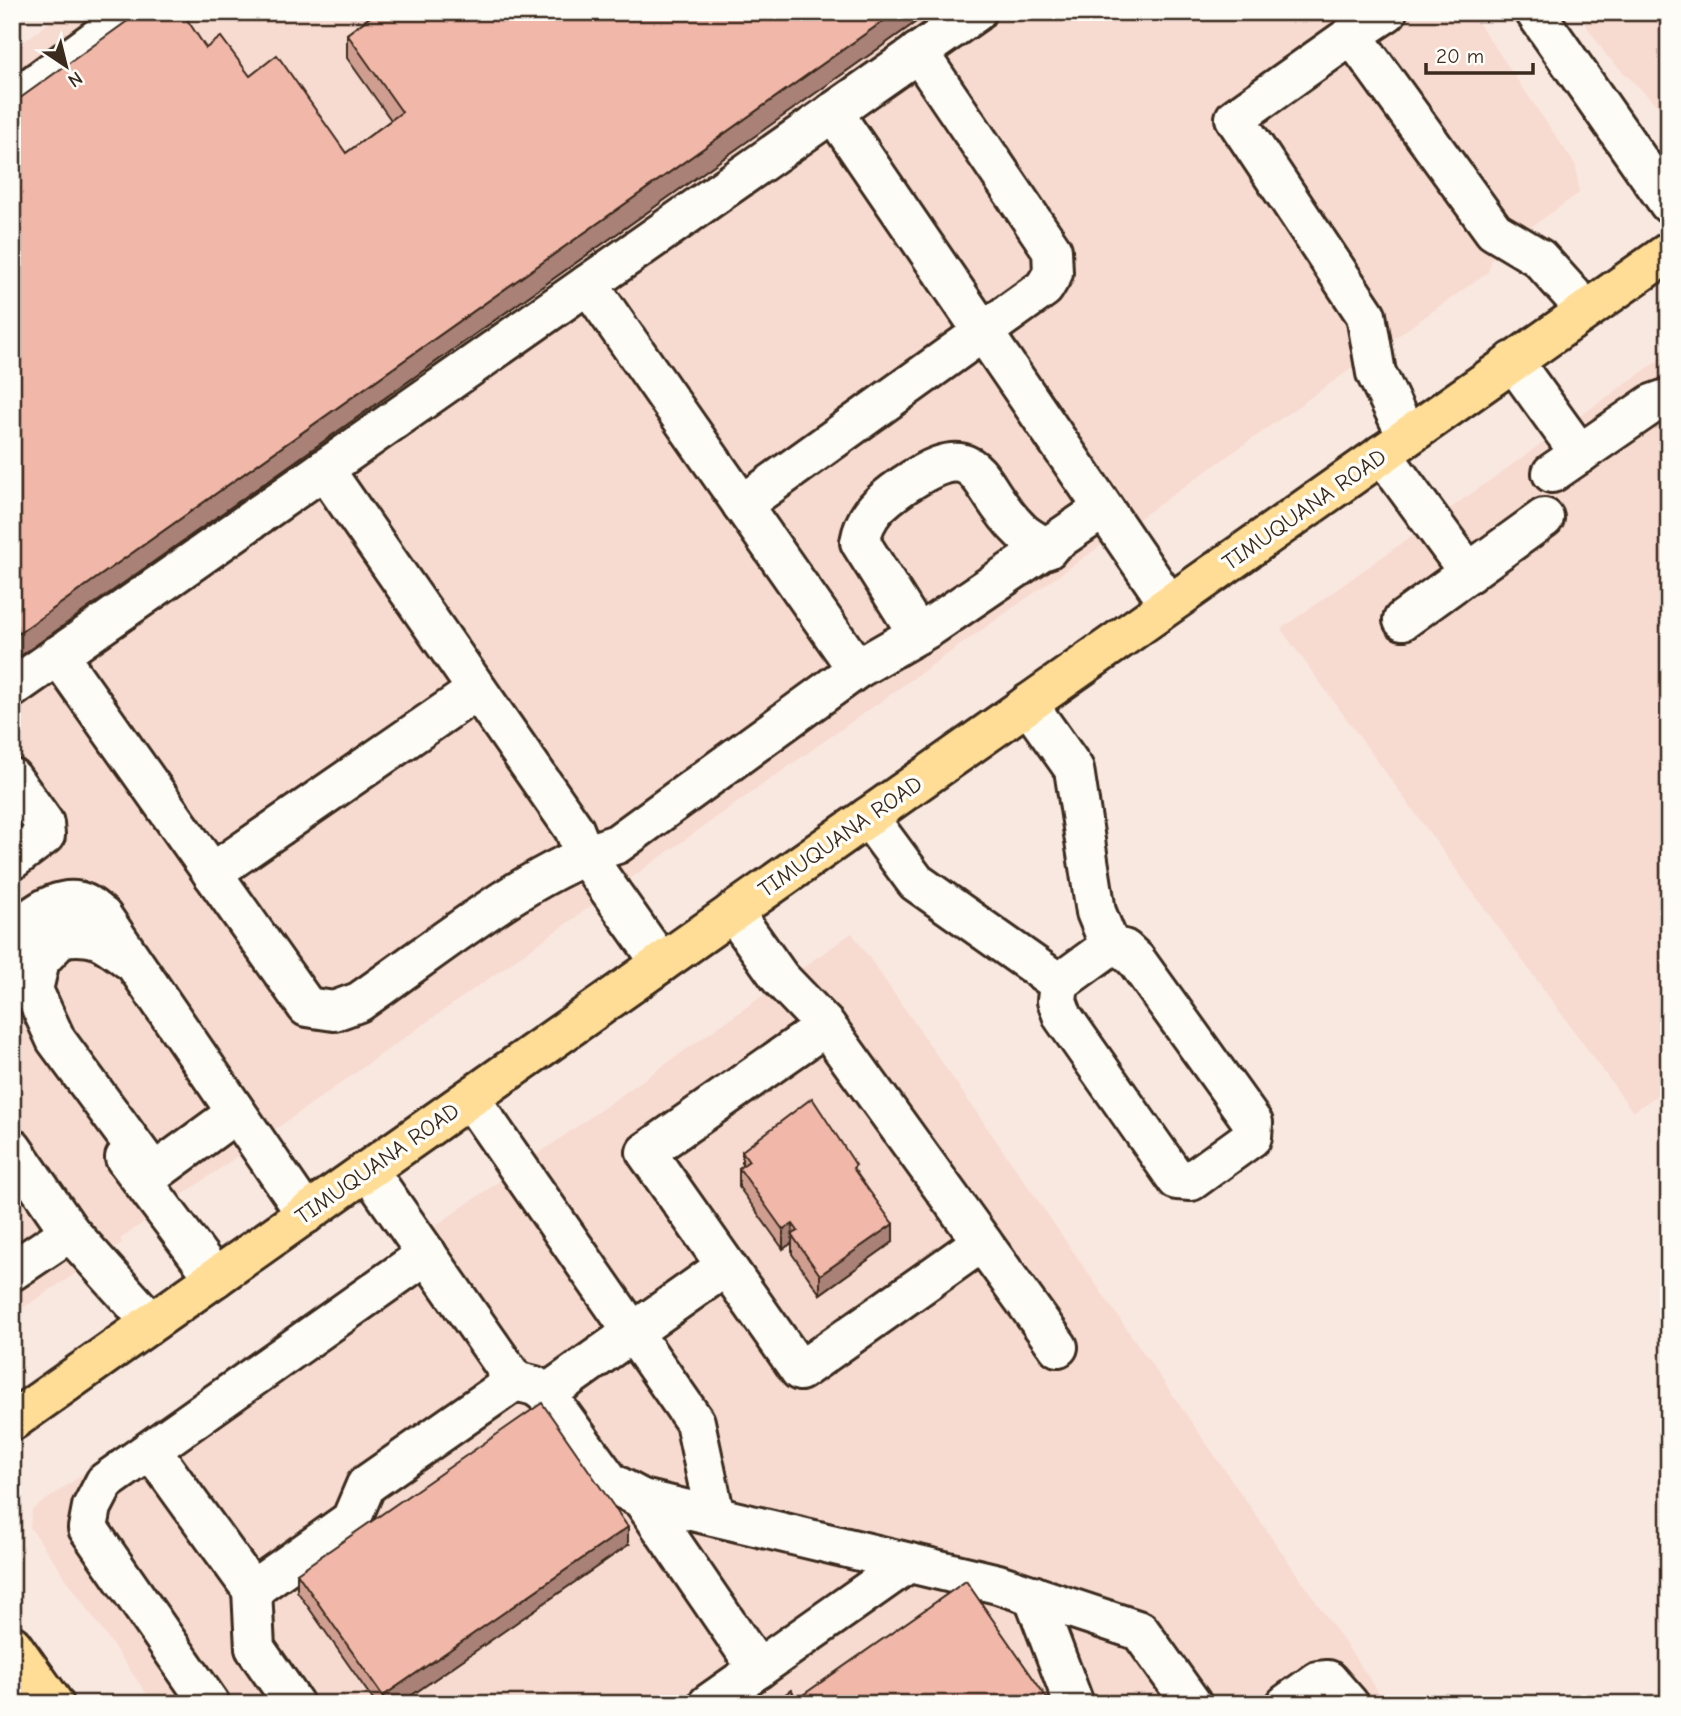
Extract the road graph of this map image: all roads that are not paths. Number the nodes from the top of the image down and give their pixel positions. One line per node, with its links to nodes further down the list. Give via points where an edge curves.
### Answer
1 (133, 12): 7 (street)
2 (976, 12): 6 (street)
3 (1387, 12): 5 (street)
4 (1540, 14): 9 (street)
5 (1352, 35): 12 (street, via 1494,231 1539,258); 16 (street, via 1235,117 1366,315)
6 (918, 52): 8 (street); 13 (street, via 1052,250 1053,272 1044,288)
7 (12, 102)
8 (833, 112): 11 (street); 13 (street)
9 (1669, 204)
10 (1669, 251): 12 (main road, TIMUQUANA ROAD)
11 (588, 284): 17 (street); 18 (street)
12 (1586, 310): 14 (main road, TIMUQUANA ROAD)
13 (982, 332): 18 (street); 19 (street)
14 (1513, 361): 15 (street, via 1566,463 1651,404); 16 (main road, TIMUQUANA ROAD)
15 (1669, 398)
16 (1395, 445): 22 (street); 23 (main road, TIMUQUANA ROAD)
17 (324, 470): 26 (street); 29 (street)
18 (742, 505): 27 (street)
19 (1103, 509): 21 (street); 23 (street)
20 (1544, 518): 22 (street)
21 (1048, 549): 25 (street); 25 (street, via 1021,532 976,469 960,462 938,464 910,481 872,511 860,542)
22 (1469, 572): 24 (street)
23 (1169, 604): 30 (main road, TIMUQUANA ROAD)
24 (1403, 620)
25 (918, 634): 27 (street)
26 (58, 656): 28 (street); 35 (street)
27 (857, 669): 33 (street, via 617,844)
28 (12, 688)
29 (477, 690): 33 (street, via 574,829); 35 (street)
30 (1028, 704): 32 (main road, TIMUQUANA ROAD); 38 (street, via 1074,769 1096,912)
31 (12, 778): 34 (street, via 44,822 45,835)
32 (868, 817): 36 (main road, TIMUQUANA ROAD); 41 (street, via 916,882)
33 (584, 854): 35 (street, via 536,880 359,1002 334,1011 307,1007); 40 (street)
34 (12, 860)
35 (212, 873)
36 (733, 912): 40 (main road, TIMUQUANA ROAD); 43 (street, via 780,978)
37 (19, 916): 39 (street, via 66,900 84,903 102,916)
38 (1110, 946): 41 (street); 41 (street, via 1124,949 1136,960 1253,1122 1252,1137 1191,1181 1177,1180 1063,1017 1057,1001)
39 (132, 963): 45 (street); 48 (street, via 100,938 62,937 40,960 33,990 57,1040)
40 (661, 963): 44 (main road, TIMUQUANA ROAD)
41 (1059, 984)
42 (12, 996): 48 (street, via 64,1076)
43 (826, 1026): 51 (street); 53 (street, via 646,1152)
44 (470, 1098): 47 (main road, TIMUQUANA ROAD); 57 (street)
45 (236, 1113): 48 (street); 49 (street)
46 (12, 1148): 50 (street)
47 (368, 1170): 49 (main road, TIMUQUANA ROAD); 52 (street)
48 (149, 1177): 55 (street)
49 (306, 1214): 55 (main road, TIMUQUANA ROAD)
50 (70, 1232): 54 (street); 56 (street)
51 (982, 1242): 53 (street, via 800,1371); 58 (street)
52 (427, 1254): 59 (street); 61 (street)
53 (726, 1266): 57 (street)
54 (12, 1271)
55 (215, 1278): 56 (main road, TIMUQUANA ROAD)
56 (151, 1322): 60 (main road, TIMUQUANA ROAD)
57 (633, 1332): 59 (street); 63 (street, via 695,1422)
58 (1058, 1347)
59 (531, 1388): 62 (street, via 610,1482); 65 (street, via 366,1485 351,1520)
60 (12, 1421)
61 (151, 1450): 65 (street); 70 (street, via 102,1486 88,1528)
62 (642, 1499): 63 (street); 68 (street)
63 (715, 1516): 64 (street)
64 (908, 1563): 66 (street); 68 (street)
65 (252, 1590): 71 (street, via 255,1648)
66 (1033, 1595): 73 (street); 74 (street, via 1140,1631)
67 (16, 1659): 69 (main road)
68 (758, 1669): 72 (street)
69 (54, 1704)
70 (210, 1704)
71 (294, 1704)
72 (708, 1704)
73 (1074, 1704)
74 (1192, 1704)
75 (1286, 1704): 76 (street, via 1318,1681 1328,1680)
76 (1349, 1704)

